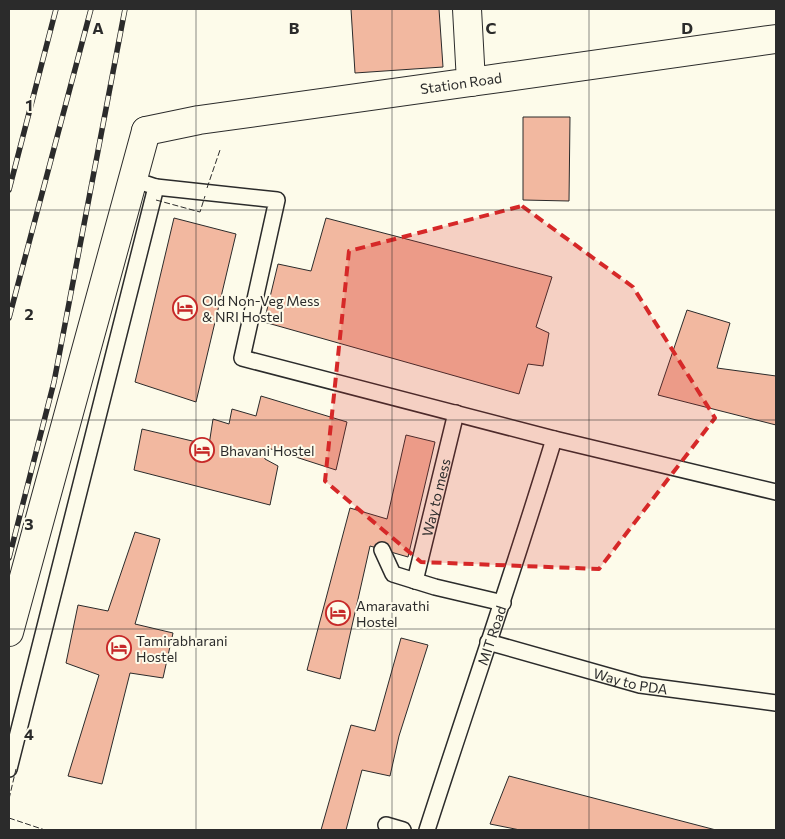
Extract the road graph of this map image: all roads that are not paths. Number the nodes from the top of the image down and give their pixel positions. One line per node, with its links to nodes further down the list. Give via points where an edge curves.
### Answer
1 (467, 9): 3 (street)
2 (776, 39): 3 (street, Station Road)
3 (471, 82): 4 (street, Station Road, via 199,120 146,132)
4 (144, 183): 5 (lane, via 277,200 242,358); 11 (street); 14 (lane)
5 (456, 413): 6 (lane); 9 (lane, Way to mess)
6 (554, 439): 7 (lane); 10 (lane, MIT Road)
7 (776, 492)
8 (382, 550): 9 (lane, via 393,574)
9 (414, 581): 10 (lane)
10 (504, 603): 12 (lane, MIT Road)
11 (9, 632)
12 (488, 642): 13 (lane, Way to PDA, via 640,686); 17 (lane, MIT Road)
13 (776, 703)
14 (9, 769)
15 (386, 825): 16 (lane)
16 (403, 830)
17 (427, 830)

